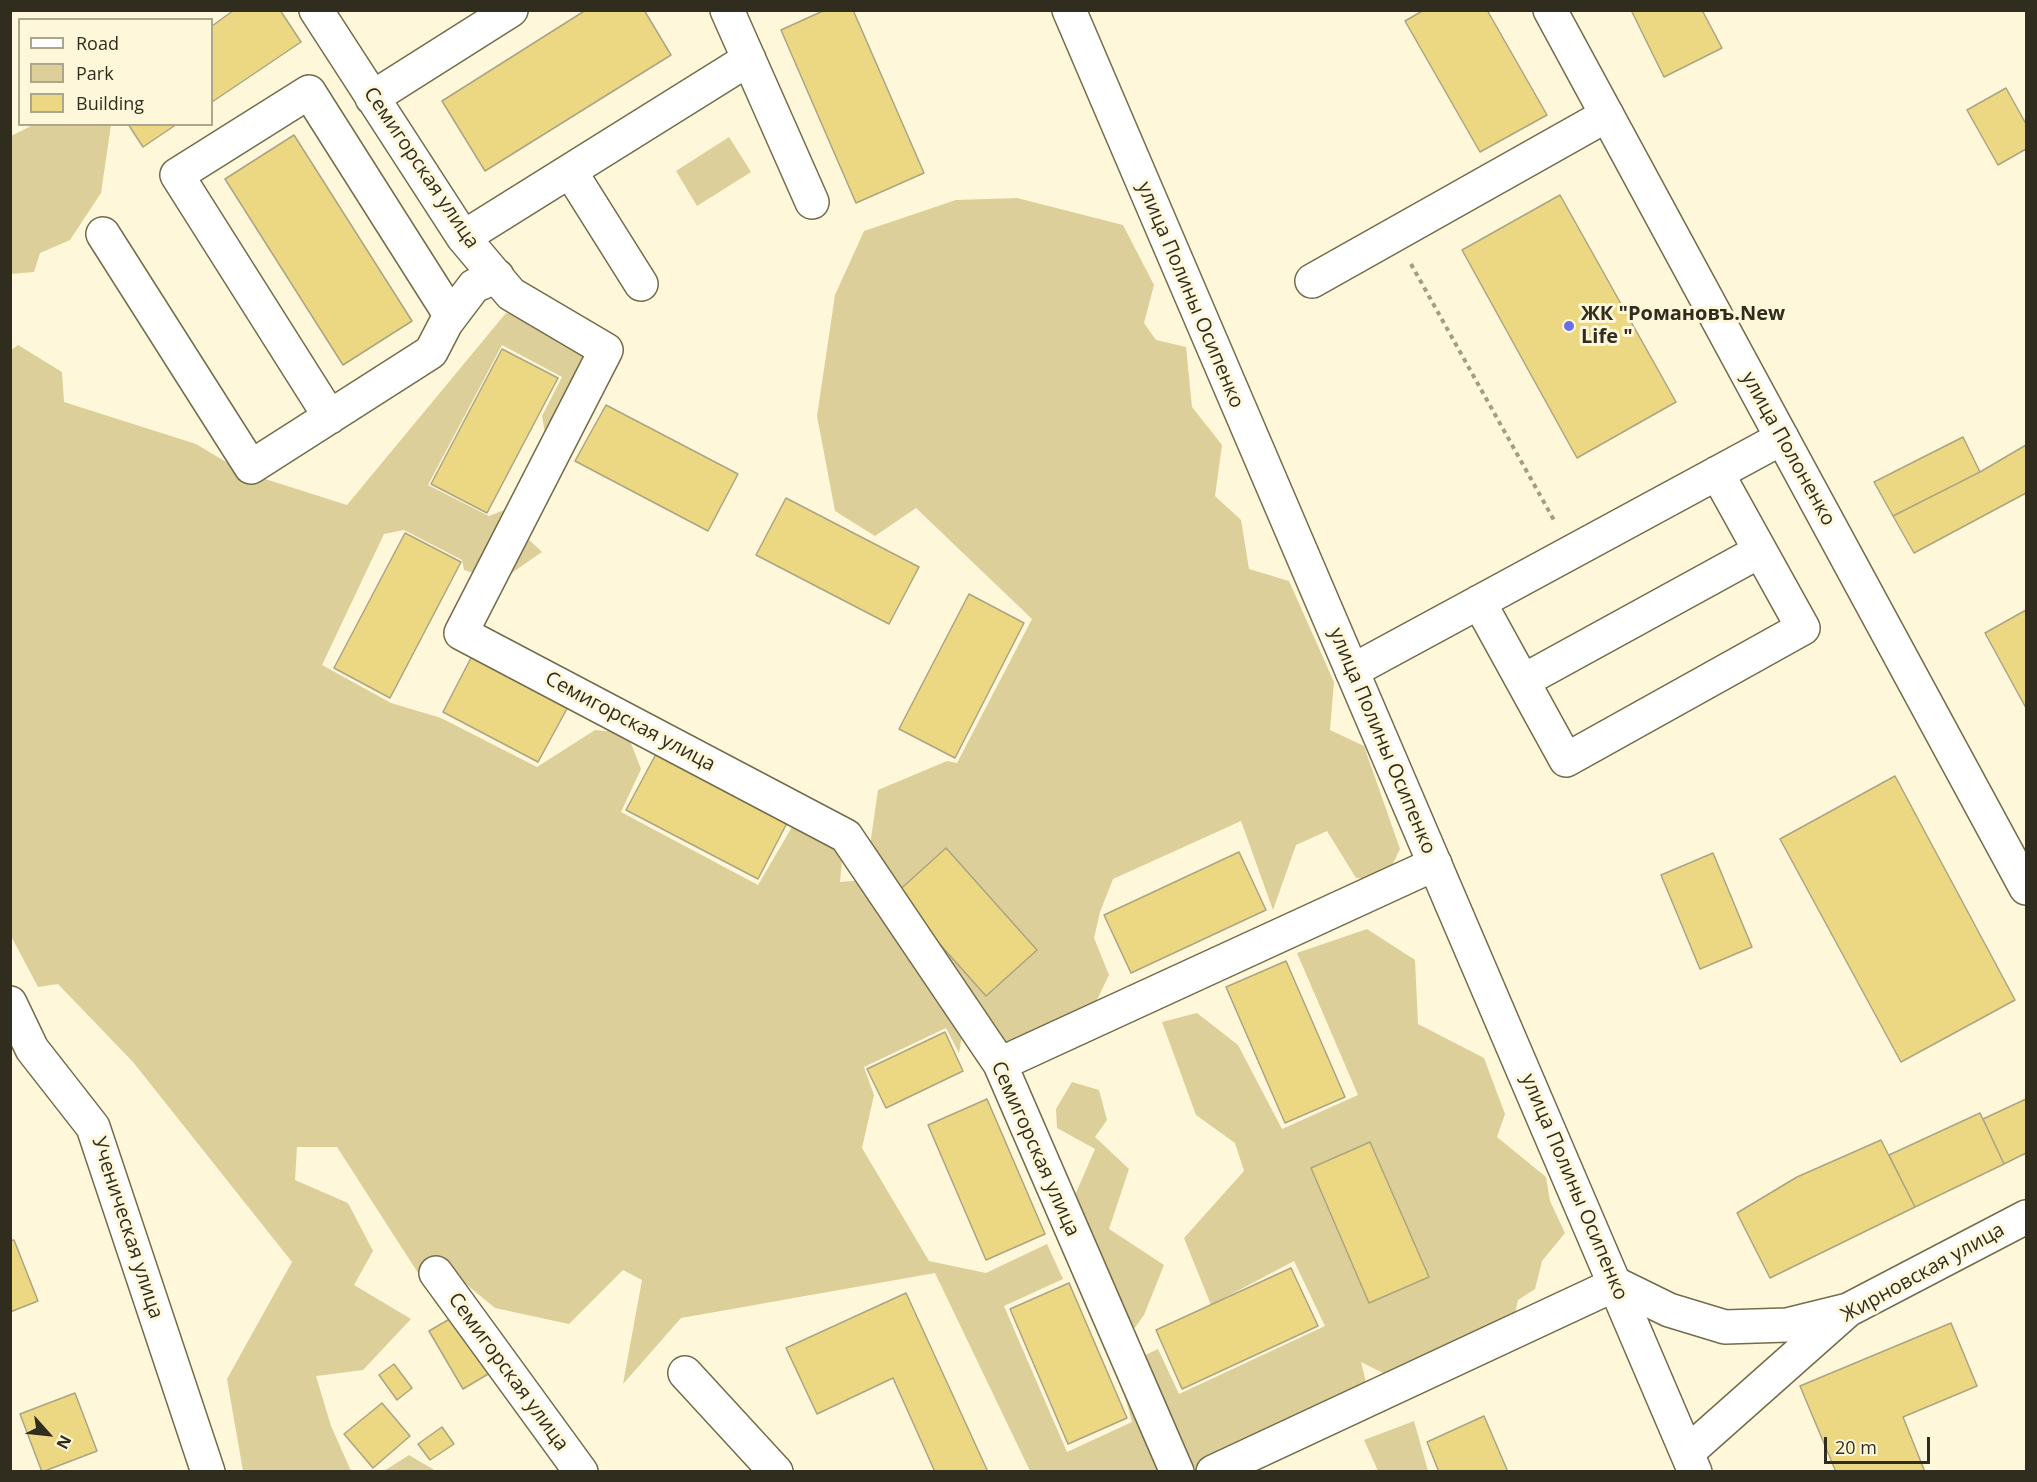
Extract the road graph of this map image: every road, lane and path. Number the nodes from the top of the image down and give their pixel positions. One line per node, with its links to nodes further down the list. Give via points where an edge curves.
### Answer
1 (316, 10): 7 (street, Семигорская улица)
2 (511, 10): 9 (street)
3 (727, 10): 6 (street)
4 (1069, 10): 26 (street, улица Полины Осипенко)
5 (1550, 10): 10 (street, улица Полоненко)
6 (749, 59): 11 (street); 12 (street)
7 (351, 65): 8 (street); 9 (street, Семигорская улица)
8 (309, 92): 19 (street); 20 (street, via 177,175)
9 (372, 98): 15 (street, Семигорская улица)
10 (1607, 115): 14 (street); 21 (street, улица Полоненко)
11 (570, 171): 15 (street); 18 (street)
12 (813, 202)
13 (104, 234): 20 (street, via 250,467)
14 (1395, 234): 17 (street); 24 (path)
15 (464, 237): 16 (street, Семигорская улица)
16 (497, 276): 19 (street, via 474,286); 31 (street, Семигорская улица, via 512,294 606,350 461,633 846,836)
17 (1312, 280)
18 (641, 284)
19 (451, 316): 20 (street, via 431,352)
20 (330, 417)
21 (1782, 438): 22 (street); 29 (street, улица Полоненко)
22 (1717, 473): 23 (street); 24 (street)
23 (1760, 551): 27 (street); 27 (street, via 1803,628 1566,760)
24 (1572, 552): 25 (street)
25 (1479, 602): 26 (street); 27 (street)
26 (1352, 671): 28 (street, улица Полины Осипенко)
27 (1522, 681)
28 (1435, 864): 31 (street); 34 (street, улица Полины Осипенко)
29 (2026, 888)
30 (10, 1003): 39 (street, Ученическая улица, via 32,1049 93,1127)
31 (1000, 1064): 41 (street, Семигорская улица)
32 (2026, 1217): 35 (street, Жирновская улица)
33 (436, 1273): 38 (street, Семигорская улица)
34 (1616, 1284): 35 (street, via 1669,1310 1725,1327 1787,1325); 37 (street, улица Полины Осипенко); 42 (street)
35 (1848, 1310): 37 (street, Жирновская улица)
36 (685, 1373): 40 (street)
37 (1691, 1462)
38 (572, 1469)
39 (208, 1472)
40 (776, 1472)
41 (1177, 1472)
42 (1213, 1472)

